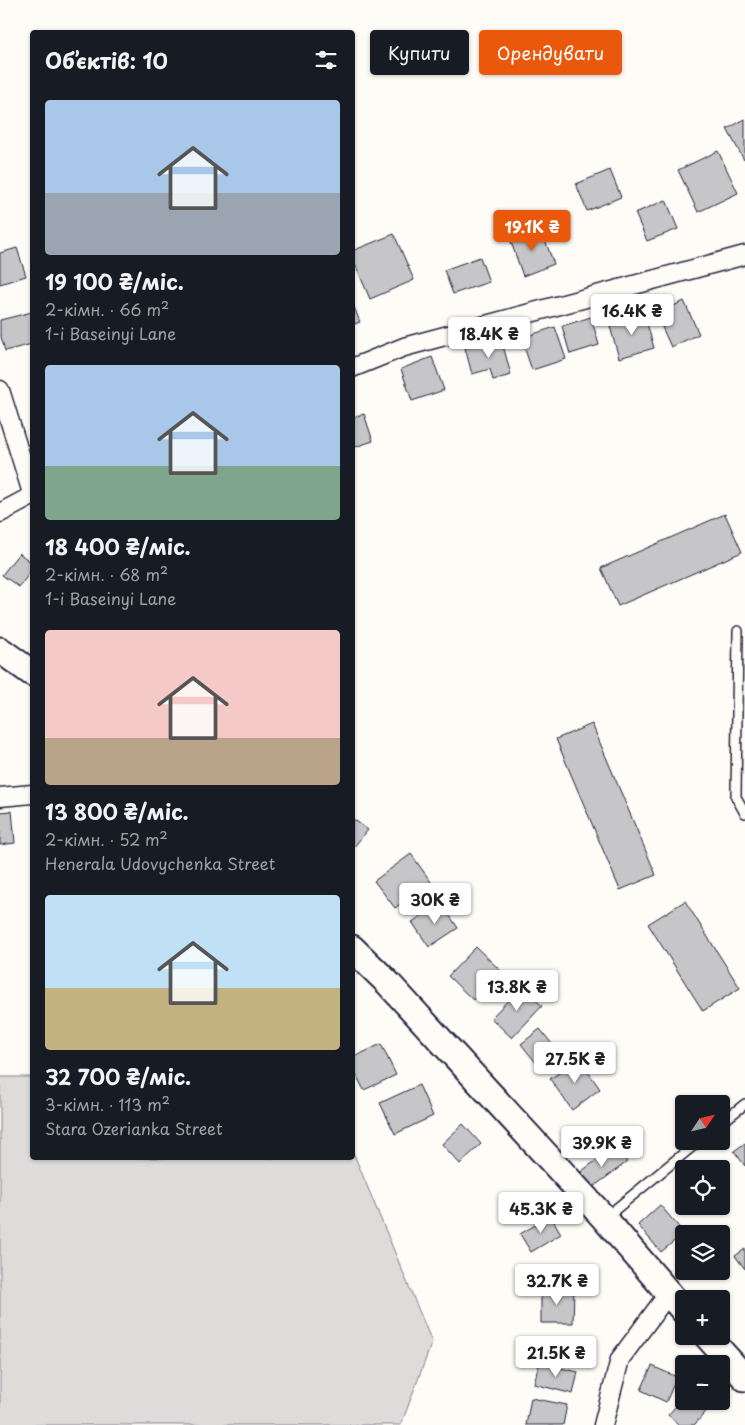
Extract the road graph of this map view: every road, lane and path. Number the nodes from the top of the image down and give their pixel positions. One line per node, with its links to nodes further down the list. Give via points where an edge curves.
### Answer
1 (745, 255): 2 (street, via 404,347)
2 (355, 367)
3 (0, 390): 4 (street)
4 (30, 488)
5 (30, 495): 6 (street)
6 (0, 513)
7 (738, 631): 12 (lane, via 736,797)
8 (0, 650): 9 (main road)
9 (30, 672)
10 (30, 794): 11 (street)
11 (0, 797)
12 (745, 813)
13 (355, 951): 17 (main road)
14 (745, 1104): 15 (lane)
15 (730, 1116)
16 (688, 1150): 17 (lane)
17 (604, 1218): 18 (main road)
18 (675, 1302)
19 (675, 1304): 22 (street, via 620,1359)
20 (715, 1345): 21 (main road)
21 (745, 1378)
22 (603, 1425)

